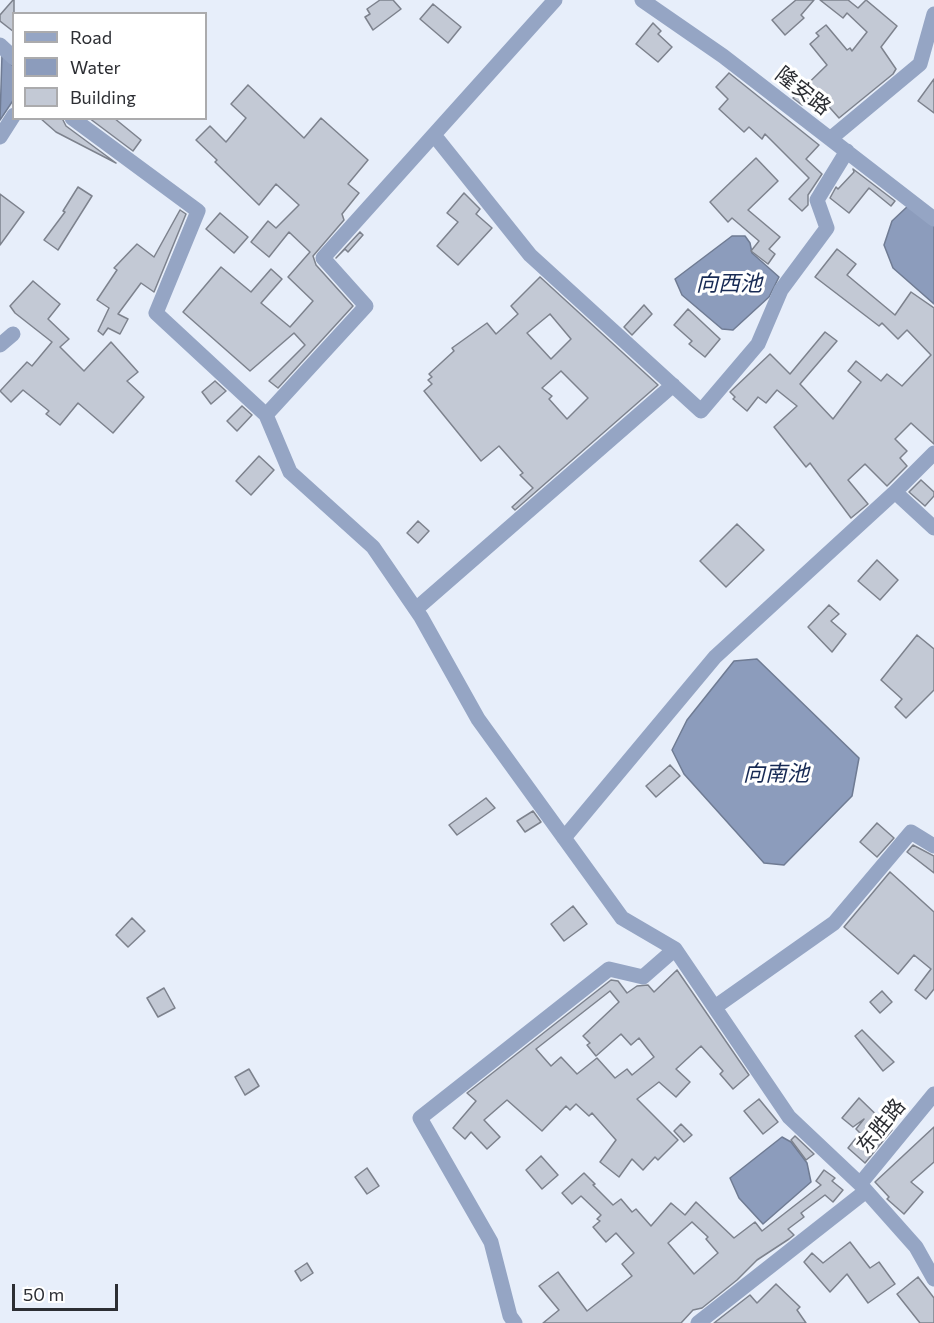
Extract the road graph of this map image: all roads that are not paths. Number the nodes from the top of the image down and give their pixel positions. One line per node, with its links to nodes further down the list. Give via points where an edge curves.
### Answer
1 (555, 0): 8 (street)
2 (642, 0): 10 (street, 隆安路)
3 (934, 14): 10 (street, via 920,64)
4 (0, 45): 5 (street)
5 (12, 56)
6 (12, 118): 9 (street)
7 (75, 120): 16 (street, via 198,212 156,313)
8 (434, 135): 15 (street, via 530,255); 16 (street, via 323,258 366,306)
9 (0, 137)
10 (830, 138): 11 (street, 隆安路)
11 (847, 152): 12 (street, 隆安路); 15 (street, via 817,200 827,228 781,290 758,344 701,411)
12 (934, 219)
13 (13, 334): 14 (street)
14 (0, 345)
15 (673, 385): 20 (street)
16 (266, 415): 20 (street, via 290,472 373,548)
17 (934, 453): 18 (street)
18 (895, 492): 19 (street); 21 (street, via 715,657)
19 (934, 528)
20 (416, 609): 21 (street, via 478,719)
21 (564, 838): 23 (street, via 622,918)
22 (934, 846): 24 (street, via 911,832 834,923)
23 (675, 949): 24 (street); 28 (street, via 643,977 609,969 420,1118 491,1242)
24 (715, 1007): 26 (street, via 789,1117)
25 (934, 1094): 26 (street, 东胜路)
26 (863, 1188): 27 (street, via 916,1247); 29 (street, 东胜路)
27 (934, 1279)
28 (515, 1323)
29 (698, 1323)

